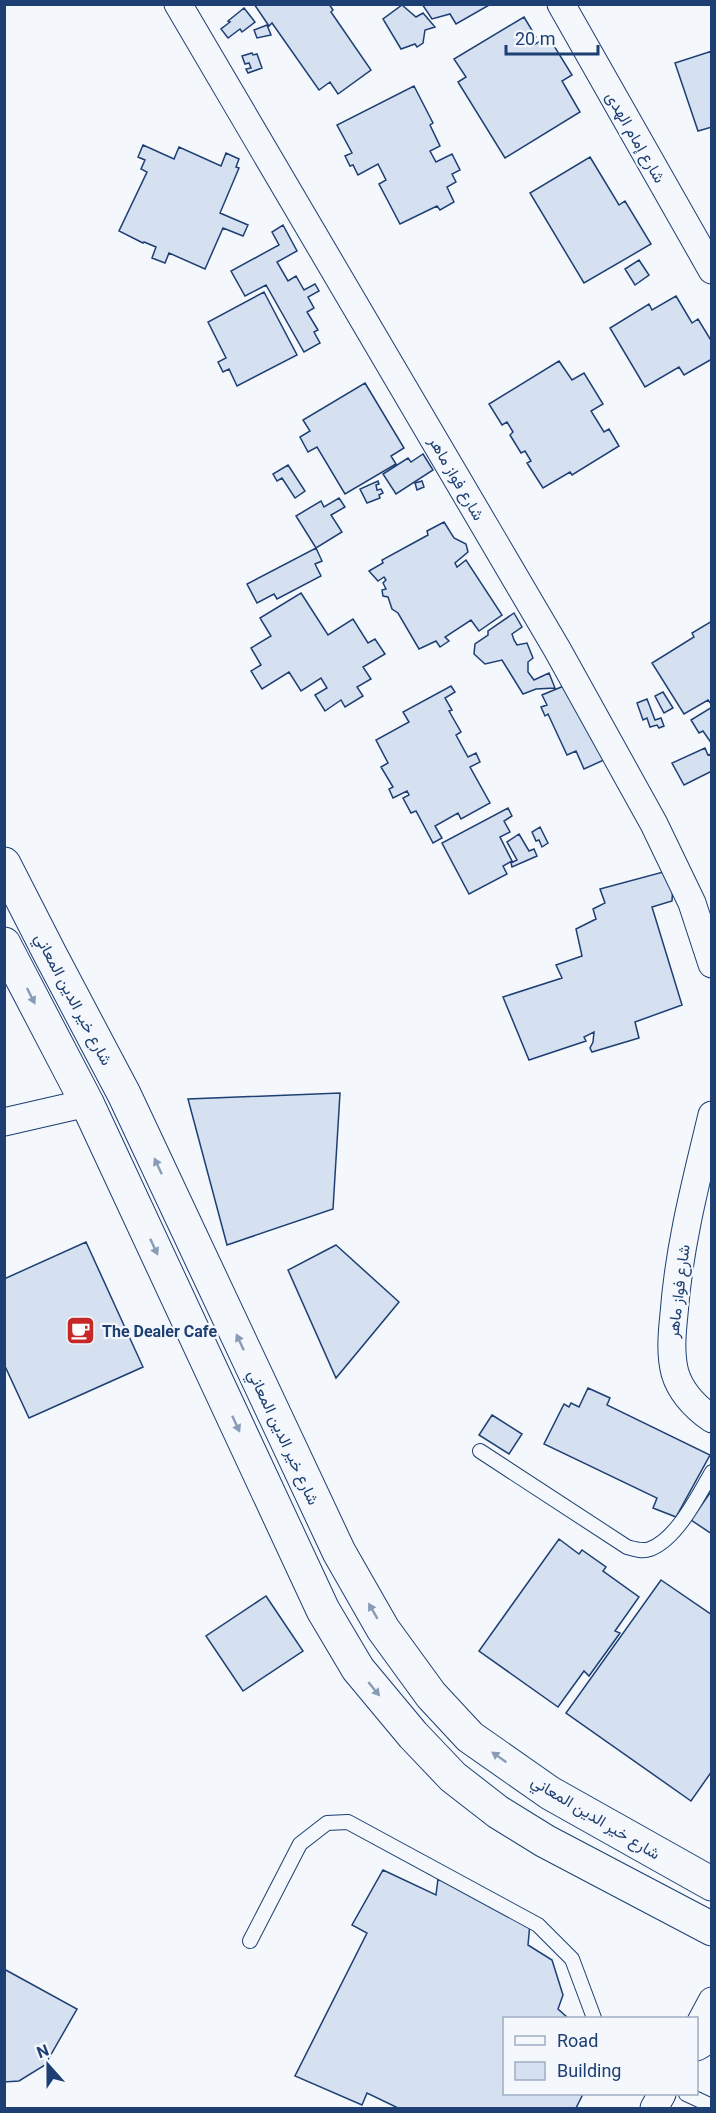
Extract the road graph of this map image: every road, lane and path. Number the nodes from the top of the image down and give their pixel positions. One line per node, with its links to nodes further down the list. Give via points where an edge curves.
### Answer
1 (178, 4): 6 (street, شارع فواز ماهر, via 557,649 654,824 692,903)
2 (561, 4): 3 (street, شارع إمام الهدى)
3 (711, 270)
4 (4, 864): 13 (street, شارع خير الدين المعاني, one-way to 4, via 550,1793 470,1737 431,1695 383,1629 339,1552 124,1094)
5 (4, 944): 7 (street, one-way to 7)
6 (711, 964)
7 (87, 1103): 9 (street); 14 (street, one-way to 14, via 323,1610 358,1669 445,1768 498,1812)
8 (711, 1115): 10 (street, شارع فواز ماهر, via 677,1270 671,1344 682,1391)
9 (4, 1122)
10 (711, 1419)
11 (480, 1451): 12 (lane, via 627,1547 640,1551 650,1549 679,1525)
12 (711, 1472)
13 (711, 1884)
14 (711, 1929)
15 (250, 1941): 17 (lane, via 300,1844 327,1823 348,1822 538,1924 572,1959)
16 (711, 2001): 18 (street)
17 (593, 2017)
18 (698, 2027)
19 (711, 2034): 20 (street)
20 (698, 2043)
21 (662, 2095): 24 (street)
22 (688, 2095): 23 (lane)
23 (711, 2106)
24 (654, 2109)

